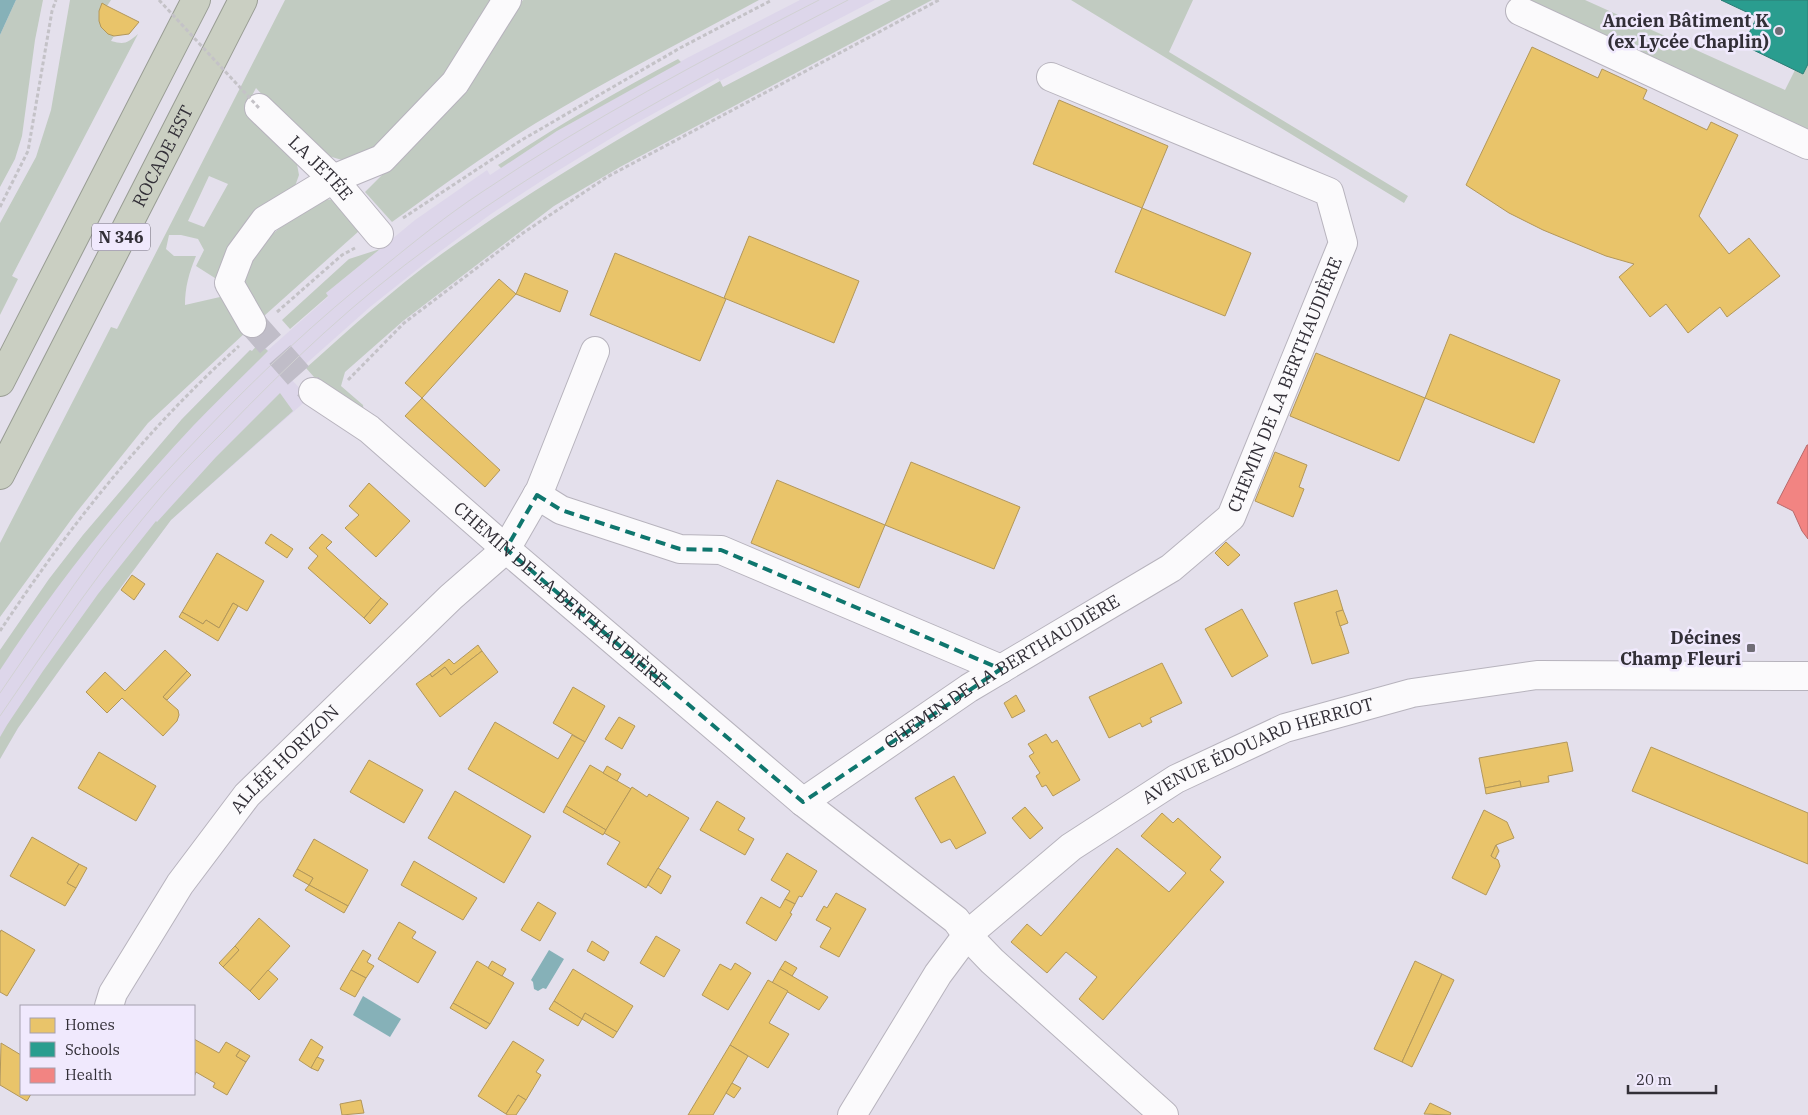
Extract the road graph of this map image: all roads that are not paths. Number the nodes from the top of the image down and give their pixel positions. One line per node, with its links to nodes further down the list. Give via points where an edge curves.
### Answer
1 (196, 0): 12 (highway, N 346)
2 (243, 0): 14 (highway, ROCADE EST / N 346)
3 (507, 0): 8 (street, via 455,83 382,159)
4 (1520, 11): 7 (street)
5 (1051, 77): 17 (street, CHEMIN DE LA BERTHAUDIÈRE, via 1329,192 1343,243 1231,517 1171,568)
6 (259, 108): 8 (street, LA JETÉE)
7 (1808, 145)
8 (333, 179): 9 (street, LA JETÉE); 10 (street, via 265,220 240,254 229,283)
9 (379, 234)
10 (257, 326)
11 (595, 351): 15 (street, ALLÉE HORIZON)
12 (0, 382)
13 (313, 392): 16 (street, CHEMIN DE LA BERTHAUDIÈRE, via 370,429)
14 (0, 475)
15 (537, 495): 16 (street, ALLÉE HORIZON); 17 (street, via 561,510 680,549 721,550)
16 (506, 549): 19 (street, CHEMIN DE LA BERTHAUDIÈRE); 21 (street, ALLÉE HORIZON, via 451,597 247,795 180,884 113,992)
17 (1001, 669): 19 (street, CHEMIN DE LA BERTHAUDIÈRE)
18 (1808, 676): 20 (street, AVENUE ÉDOUARD HERRIOT, via 1537,675 1412,694 1285,728 1176,779 1071,847)
19 (803, 802): 20 (street, CHEMIN DE LA BERTHAUDIÈRE, via 956,920)
20 (967, 935): 22 (street, AVENUE ÉDOUARD HERRIOT, via 938,974); 23 (street, CHEMIN DE LA BERTHAUDIÈRE, via 992,962)
21 (109, 1005)
22 (852, 1115)
23 (1163, 1115)

